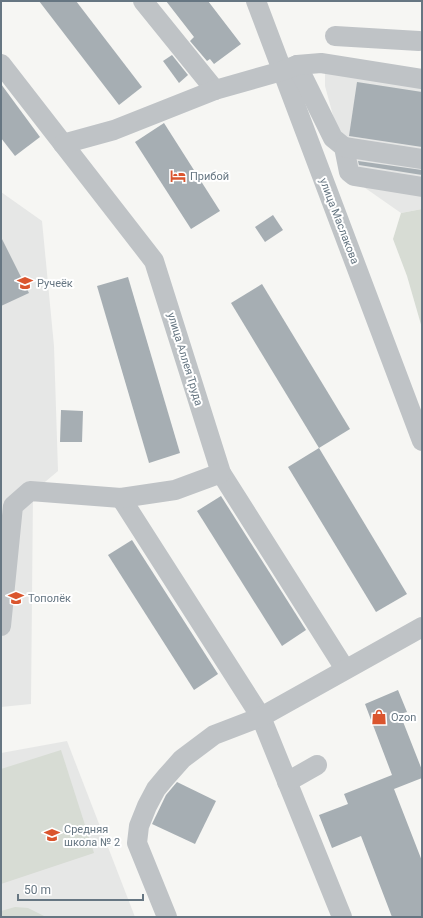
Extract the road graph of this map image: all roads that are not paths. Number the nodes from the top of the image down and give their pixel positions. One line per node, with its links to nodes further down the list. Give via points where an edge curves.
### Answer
1 (143, 1): 8 (street)
2 (256, 1): 6 (street, улица Маслакова)
3 (335, 36): 4 (street)
4 (419, 41)
5 (1, 64): 9 (street, улица Аллея Труда)
6 (290, 68): 7 (street, via 321,63); 8 (street); 10 (street, via 333,138); 13 (street, улица Маслакова)
7 (422, 78)
8 (215, 90): 9 (street, via 114,130)
9 (63, 144): 15 (street, улица Аллея Труда, via 154,261)
10 (344, 147): 11 (street); 12 (street, via 349,172 354,176)
11 (422, 159)
12 (422, 187)
13 (417, 411): 14 (street, улица Маслакова)
14 (422, 441)
15 (221, 473): 16 (street, via 175,490); 19 (street, улица Аллея Труда)
16 (121, 498): 17 (street, via 30,491 13,506); 20 (street)
17 (1, 626)
18 (422, 627): 19 (street)
19 (345, 669): 20 (street)
20 (261, 717): 22 (street); 23 (street, via 214,735 182,759 156,789 147,806 139,826 137,843)
21 (316, 765): 22 (street)
22 (287, 782): 24 (street)
23 (167, 917)
24 (342, 917)

